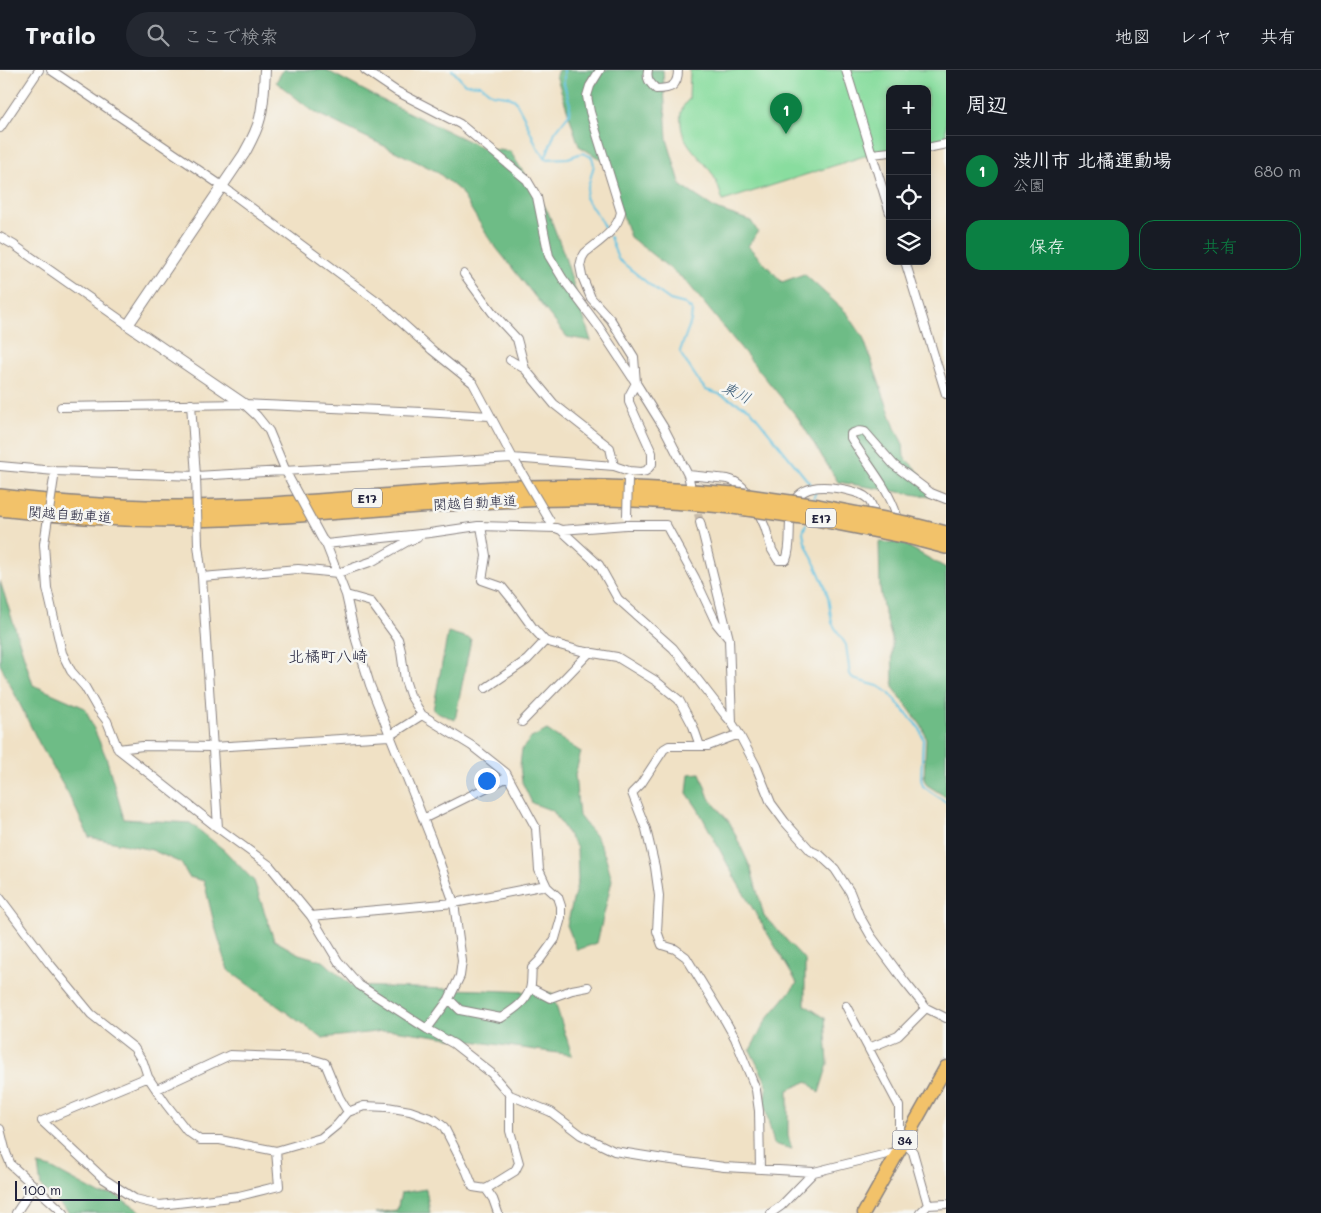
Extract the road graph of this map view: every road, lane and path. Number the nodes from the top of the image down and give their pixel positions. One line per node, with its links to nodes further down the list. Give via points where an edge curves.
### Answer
1 (39, 70): 9 (street)
2 (51, 70): 14 (street)
3 (265, 70): 14 (street, via 260,119 244,154)
4 (365, 70): 22 (street, via 396,91 460,124 527,180 537,197 550,256)
5 (600, 70): 22 (street, via 587,96 622,212 612,230 585,253 580,266 592,298 611,320 634,357)
6 (648, 70): 7 (street, via 650,83 656,89 672,87)
7 (678, 70)
8 (846, 70): 13 (street)
9 (0, 128)
10 (946, 144): 11 (street)
11 (931, 147)
12 (886, 152): 13 (street)
13 (872, 154): 15 (street)
14 (222, 186): 19 (street); 27 (street, via 381,304 473,383)
15 (886, 200)
16 (0, 237): 19 (street)
17 (906, 265): 23 (street)
18 (464, 274): 21 (street, via 517,339)
19 (128, 325): 25 (street)
20 (510, 360): 21 (street)
21 (525, 369): 30 (street, via 554,404 610,448)
22 (636, 383): 33 (street, via 629,402 652,453 652,464 646,471); 34 (street)
23 (946, 394)
24 (191, 404): 25 (street); 26 (street); 35 (street)
25 (244, 404): 27 (street); 32 (street, via 269,431)
26 (62, 407)
27 (490, 416): 28 (street)
28 (514, 461): 30 (street); 32 (street); 44 (street, bridge, via 550,521)
29 (0, 466): 31 (street)
30 (614, 466): 33 (street)
31 (55, 475): 35 (street); 64 (street, bridge, via 44,544 47,588 62,653 70,671 85,687 107,722)
32 (288, 475): 35 (street); 48 (street, bridge)
33 (628, 475): 42 (street, bridge)
34 (688, 475): 36 (street); 38 (street, via 728,479 740,484 754,501 772,550 782,561 786,560 789,548 790,512 803,491 822,486 864,495 872,503 878,524 891,527 897,516 892,502 851,438 851,434 856,432 864,432 894,464 931,493)
35 (196, 476): 51 (street, bridge)
36 (690, 483)
37 (0, 497): 39 (highway, 関越自動車道 / E17, via 80,505 177,508 292,504 520,488 611,487 679,491)
38 (946, 499)
39 (733, 501): 40 (highway, 関越自動車道 / E17, via 560,498 177,519 77,516); 45 (highway, 関越自動車道 / E17, bridge, via 818,507)
40 (0, 508)
41 (700, 522): 53 (street)
42 (626, 525): 44 (street); 53 (street, via 666,525 716,623)
43 (481, 526): 44 (street); 46 (street); 54 (street, via 486,556 482,580 502,587)
44 (559, 529): 59 (street, via 599,565 618,599 673,648)
45 (907, 530): 47 (highway, 関越自動車道 / E17); 49 (highway, 関越自動車道 / E17)
46 (430, 533): 48 (street); 50 (street, via 408,541 373,561)
47 (946, 534)
48 (324, 541): 50 (street)
49 (946, 546)
50 (338, 572): 51 (street, via 298,569); 52 (street)
51 (202, 577): 63 (street)
52 (346, 595): 57 (street, via 371,602 398,639 407,688); 61 (street, via 356,640)
53 (729, 639): 59 (street)
54 (545, 640): 55 (street); 56 (street, via 527,660)
55 (590, 652): 58 (street); 62 (street, via 617,657 656,681 679,700)
56 (486, 688)
57 (422, 715): 61 (street); 65 (street, via 472,746)
58 (522, 722)
59 (732, 723): 60 (street)
60 (739, 734): 62 (street); 76 (street, via 771,803 811,851 835,869 871,936)
61 (389, 736): 63 (street); 66 (street)
62 (700, 746): 88 (street, via 669,746 664,749 632,793 656,868 660,896 657,931 662,945 686,957 735,1038 756,1090)
63 (213, 747): 64 (street); 67 (street)
64 (118, 749): 67 (street)
65 (508, 777): 66 (street); 68 (street, via 536,828 539,870)
66 (423, 819): 70 (street)
67 (218, 828): 71 (street, via 269,865)
68 (547, 887): 70 (street); 73 (street, via 558,897 561,918 556,939 532,968)
69 (0, 898): 81 (street, via 91,1014 134,1048)
70 (454, 903): 71 (street); 74 (street, via 462,961 460,976)
71 (311, 916): 78 (street, via 338,961 359,985)
72 (588, 987): 73 (street, via 550,998)
73 (530, 988): 74 (street, via 524,1001 501,1018 460,1010)
74 (449, 999): 78 (street)
75 (846, 1006): 79 (street)
76 (926, 1008): 77 (street); 79 (street, via 898,1036)
77 (946, 1018)
78 (426, 1029): 83 (street, via 477,1061)
79 (869, 1048): 86 (street, via 899,1106 896,1145)
80 (946, 1067): 86 (main road, 34)
81 (148, 1077): 82 (street); 87 (street, via 42,1121 104,1179 135,1199 160,1205 239,1196 279,1186)
82 (157, 1089): 84 (street, via 230,1055 308,1058 325,1063); 87 (street, via 188,1131 200,1140 220,1140)
83 (510, 1095): 88 (street, via 550,1112 581,1135 614,1150 724,1167); 91 (street, via 510,1131 519,1163 516,1171)
84 (348, 1112): 87 (street, via 321,1138); 91 (street, via 364,1106 387,1107 435,1120 444,1127 474,1187)
85 (0, 1129): 90 (street, via 11,1165)
86 (901, 1147): 89 (street); 93 (street, via 913,1152); 98 (main road, 34)
87 (276, 1151)
88 (760, 1169): 89 (street)
89 (814, 1172): 97 (street)
90 (34, 1186): 94 (street); 95 (street)
91 (486, 1189): 96 (street)
92 (946, 1204): 93 (street)
93 (928, 1205): 99 (street)
94 (16, 1213)
95 (64, 1213)
96 (498, 1213)
97 (771, 1213)
98 (864, 1213)
99 (920, 1213)

